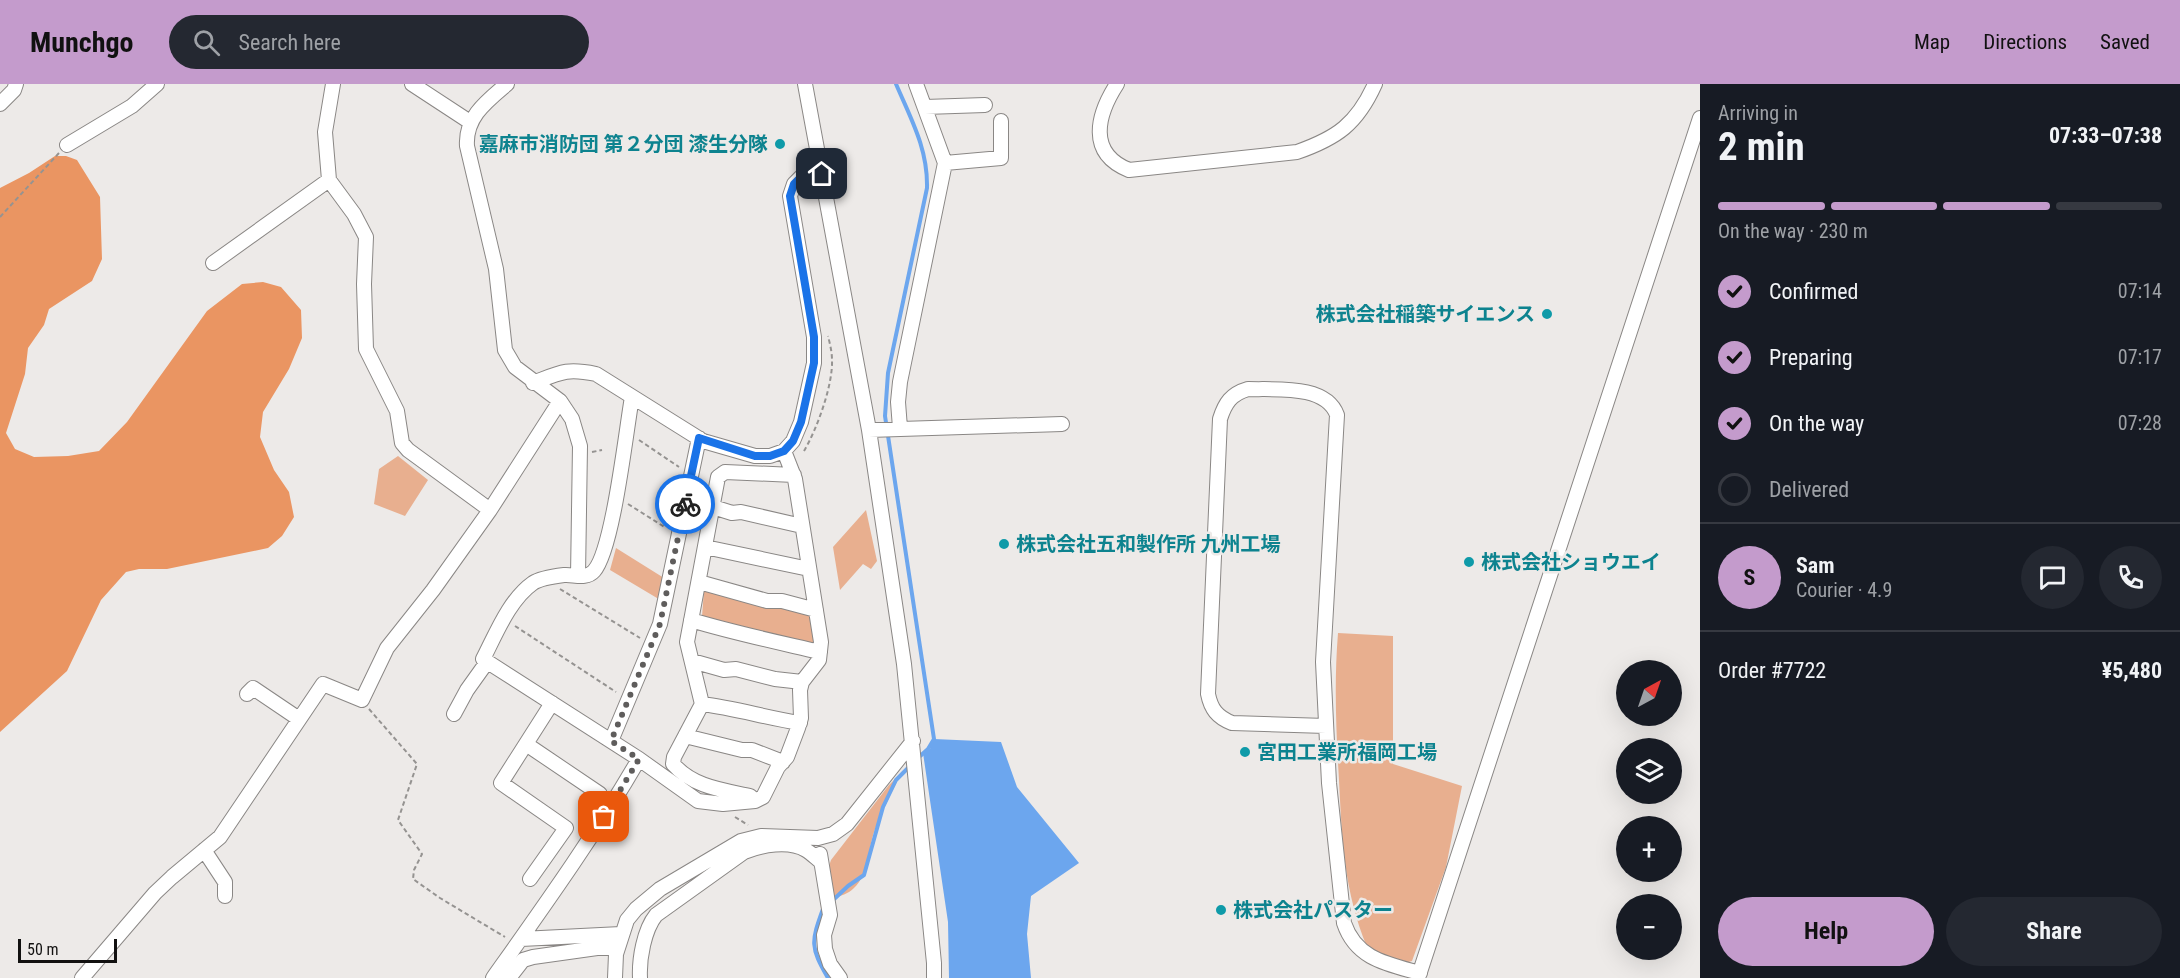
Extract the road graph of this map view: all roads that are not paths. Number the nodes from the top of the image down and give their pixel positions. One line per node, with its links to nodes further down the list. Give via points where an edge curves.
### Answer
1 (16, 84): 10 (street)
2 (158, 84): 16 (street, via 132,106)
3 (333, 84): 19 (street, via 324,132)
4 (412, 84): 15 (street)
5 (507, 84): 15 (street)
6 (805, 84): 18 (street)
7 (916, 84): 12 (street)
8 (1118, 84): 9 (street, via 1100,124 1101,146 1107,158 1129,170 1297,152 1323,143 1356,118)
9 (1375, 84)
10 (0, 104)
11 (985, 105): 12 (street)
12 (925, 107): 17 (street)
13 (1700, 118): 66 (street)
14 (1001, 121): 17 (street, via 1001,158)
15 (470, 122): 21 (street, via 467,146 496,268 505,350 515,367)
16 (67, 145)
17 (945, 163): 25 (street, via 900,382)
18 (822, 174): 26 (street); 28 (street, via 802,176 790,196 814,337 814,363 801,422)
19 (329, 180): 20 (street); 31 (street, via 366,237 366,349 397,411 402,443)
20 (213, 263)
21 (534, 383): 22 (street, via 564,370 577,370 596,374); 23 (street)
22 (632, 397): 27 (street); 35 (street, via 602,556 595,570)
23 (560, 401): 31 (street); 35 (street, via 572,419 580,446)
24 (1062, 424): 25 (street)
25 (900, 428): 26 (street)
26 (869, 430): 53 (street)
27 (699, 438): 28 (street, via 755,456); 51 (street, via 660,624)
28 (784, 451): 29 (street)
29 (794, 475): 30 (street, via 725,471 718,477); 32 (street)
30 (713, 507): 32 (street); 33 (street)
31 (490, 510): 47 (street, via 387,648 362,700 323,684)
32 (802, 526): 34 (street)
33 (705, 547): 34 (street); 36 (street)
34 (809, 569): 37 (street)
35 (578, 576): 41 (street, via 534,582 513,605 483,659)
36 (699, 582): 37 (street); 38 (street)
37 (816, 610): 39 (street)
38 (692, 620): 39 (street); 40 (street, via 687,642)
39 (820, 652): 42 (street, via 819,660)
40 (692, 661): 42 (street, via 775,680); 45 (street)
41 (487, 662): 44 (street); 46 (street)
42 (802, 682): 48 (street)
43 (247, 694): 47 (street, via 253,688)
44 (552, 703): 51 (street); 52 (street)
45 (702, 705): 48 (street); 50 (street)
46 (454, 714)
47 (299, 719): 59 (street, via 220,837)
48 (800, 723): 55 (street)
49 (1326, 726): 49 (street, via 1323,662 1337,415 1328,401 1311,393 1248,389 1230,398 1220,419 1208,694 1215,712 1232,723); 66 (street, via 1332,815 1344,923 1349,937 1362,952)
50 (685, 736): 55 (street, via 752,750); 57 (street, via 674,758 681,772 706,786 750,796)
51 (611, 741): 54 (street)
52 (526, 744): 56 (street); 61 (street, via 501,783 566,828)
53 (913, 746): 58 (street, via 847,824); 73 (street)
54 (639, 759): 57 (street, via 698,801); 64 (street, via 609,811)
55 (783, 762): 57 (street, via 763,797)
56 (600, 794)
57 (755, 801)
58 (818, 838): 60 (street); 63 (street, via 761,836 741,841 660,889 636,909)
59 (204, 850): 62 (street, via 225,882); 67 (street, via 155,893)
60 (821, 862): 71 (street, via 798,846 755,847 744,852 650,922 639,966); 72 (street, via 830,915 824,935 825,949)
61 (530, 879)
62 (225, 896)
63 (621, 934): 64 (street); 65 (street)
64 (519, 942): 68 (street)
65 (617, 948): 69 (street, via 533,957 523,960); 70 (street)
66 (1419, 976)
67 (82, 978)
68 (493, 978)
69 (509, 978)
70 (615, 978)
71 (640, 978)
72 (840, 978)
73 (934, 978)

